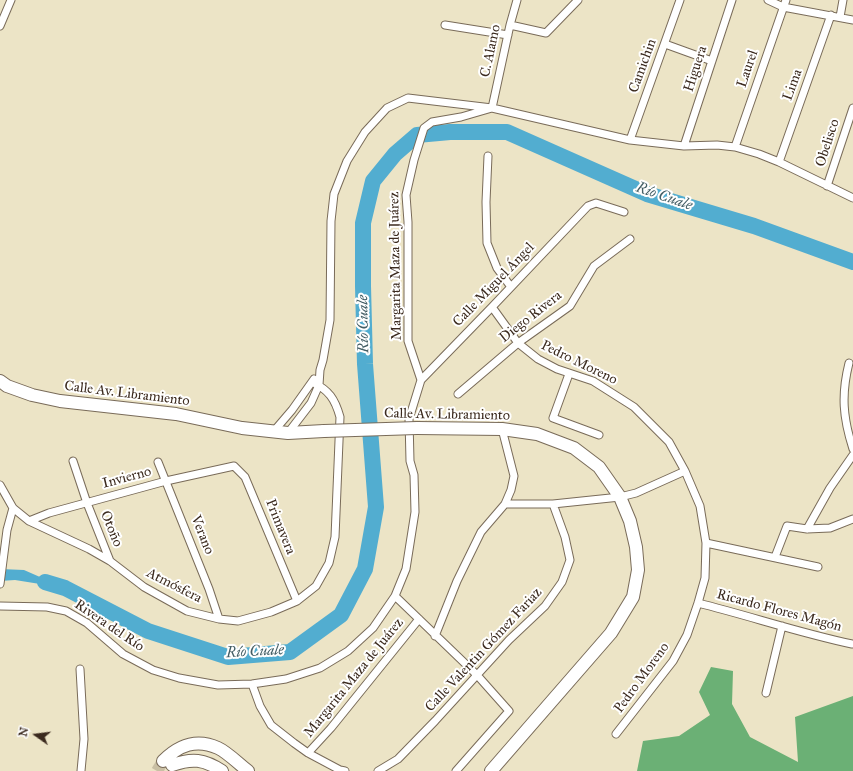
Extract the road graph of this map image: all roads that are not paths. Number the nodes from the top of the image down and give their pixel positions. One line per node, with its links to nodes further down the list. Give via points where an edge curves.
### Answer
1 (11, 0): 14 (street)
2 (517, 0): 13 (street, C. Alamo)
3 (578, 0): 13 (street, via 546,33)
4 (680, 0): 16 (street, Camichin)
5 (732, 0): 17 (street, Higuera)
6 (768, 0): 8 (street)
7 (843, 0): 10 (street)
8 (785, 3): 9 (street); 22 (street, Laurel)
9 (831, 16): 10 (street); 24 (street, Lima)
10 (840, 17): 11 (street)
11 (853, 20)
12 (445, 25): 15 (street)
13 (510, 25): 15 (street, C. Alamo)
14 (0, 26)
15 (508, 35): 18 (street, C. Alamo)
16 (664, 44): 17 (street); 20 (street, Camichin)
17 (712, 61): 21 (street, Higuera)
18 (492, 108): 20 (street); 33 (street, via 408,98 387,108 365,132 347,161 334,194 331,221 330,320); 35 (street, Margarita Maza de Juárez, via 432,122 424,128 414,160 406,195 408,341)
19 (853, 108): 25 (street, Obelisco)
20 (630, 140): 21 (street)
21 (684, 146): 22 (street)
22 (734, 147): 24 (street)
23 (488, 156): 29 (street, via 487,244 497,268)
24 (779, 162): 25 (street)
25 (827, 186): 26 (street)
26 (852, 195)
27 (624, 212): 29 (street, Calle Miguel Ángel, via 596,202 588,206)
28 (630, 239): 31 (street, Diego Rivera, via 594,266 570,306)
29 (511, 287): 30 (street, Calle Miguel Ángel)
30 (492, 307): 31 (street, Pedro Moreno); 35 (street, Calle Miguel Ángel)
31 (518, 343): 34 (street, Pedro Moreno, via 538,359); 39 (street, Diego Rivera)
32 (849, 363): 45 (street, via 843,394 848,436)
33 (320, 370): 37 (street); 38 (street)
34 (569, 374): 44 (street, via 553,418); 50 (street, Pedro Moreno, via 593,381 634,407 669,442)
35 (421, 380): 40 (street, Calle Miguel Ángel)
36 (0, 381): 42 (main road, Calle Av. Libramiento, via 32,396 176,414 242,428)
37 (312, 382): 38 (street); 42 (street)
38 (319, 385): 43 (street); 67 (street, Atmósfera, via 337,404 340,417 335,536 329,562 316,586)
39 (458, 394)
40 (413, 423): 41 (main road, Calle Av. Libramiento); 43 (main road, Calle Av. Libramiento, bridge); 66 (street, Rivera del Río, via 410,461 414,475 415,512 406,569)
41 (502, 429): 53 (main road, Calle Av. Libramiento, via 537,434 574,448 599,467); 55 (street, via 514,476)
42 (274, 431): 43 (main road, Calle Av. Libramiento)
43 (288, 433)
44 (600, 435)
45 (853, 449)
46 (853, 455): 60 (street, via 830,488)
47 (73, 461): 54 (street, Otoño)
48 (158, 462): 51 (street, Verano)
49 (234, 466): 51 (street, Invierno); 67 (street, Primavera, via 245,477)
50 (685, 471): 53 (street, via 636,493); 61 (street, Pedro Moreno, via 700,506)
51 (166, 481): 54 (street, Invierno); 70 (street, Verano)
52 (0, 485): 57 (street, Atmósfera)
53 (620, 497): 56 (street); 87 (main road, Calle Av. Libramiento, via 630,521 636,547 638,570 633,597 611,633)
54 (87, 503): 59 (street, Invierno); 63 (street, Otoño)
55 (505, 504): 56 (street); 73 (street, via 480,532)
56 (553, 504): 76 (street, Calle Valentin Gómez Fariaz, via 570,560 562,582 544,606)
57 (13, 508): 59 (street, Atmósfera); 65 (street)
58 (853, 519): 60 (street, via 830,528)
59 (29, 521): 63 (street, Atmósfera, via 89,548)
60 (807, 529): 62 (street, via 787,526)
61 (706, 543): 62 (street); 68 (street, Pedro Moreno, via 705,578)
62 (775, 557): 64 (street)
63 (110, 561): 70 (street, Atmósfera, via 144,587 187,611)
64 (818, 567)
65 (0, 584)
66 (395, 596): 71 (street); 77 (street, Rivera del Río, via 373,628 348,651 320,668 286,679)
67 (297, 601): 70 (street, Atmósfera, via 271,612 238,621)
68 (698, 603): 72 (street, Ricardo Flores Magón); 79 (street, Pedro Moreno, via 687,635 673,662)
69 (0, 606): 77 (street, Rivera del Río, via 66,611 86,623 123,654 153,670 218,685)
70 (219, 619)
71 (419, 619): 73 (street); 80 (street, Margarita Maza de Juárez)
72 (782, 626): 74 (street, Ricardo Flores Magón); 78 (street)
73 (435, 636): 76 (street)
74 (852, 644)
75 (80, 669): 81 (street, via 84,739)
76 (478, 675): 85 (street, Calle Valentin Gómez Fariaz, via 398,759); 86 (street, via 510,711)
77 (252, 684): 80 (street, via 260,706 271,724)
78 (766, 693)
79 (616, 734)
80 (308, 754): 84 (street)
81 (81, 771)
82 (222, 771): 83 (main road, via 211,764 195,760 168,763 173,751 186,744 201,743 218,748)
83 (248, 771)
84 (345, 771)
85 (378, 771)
86 (456, 771)
87 (491, 771)

